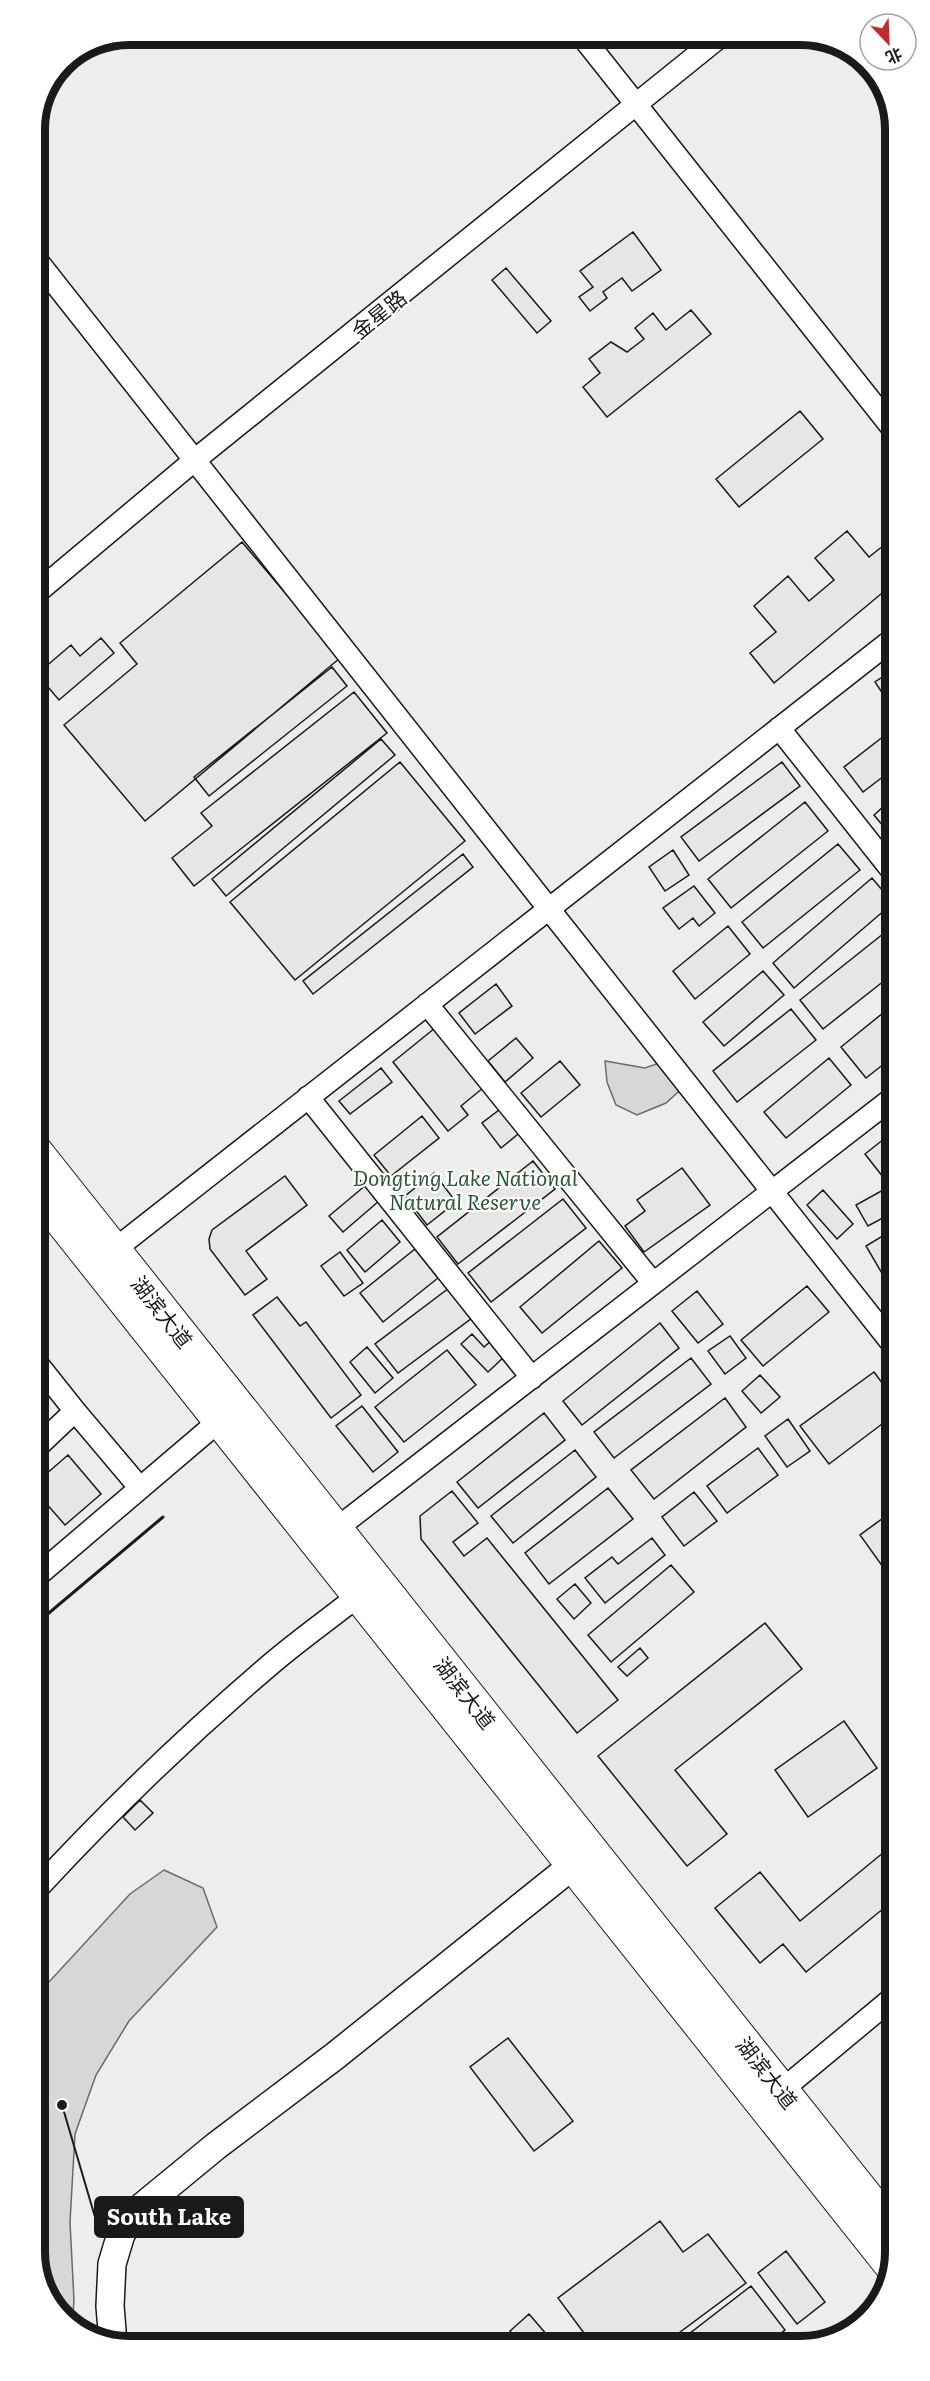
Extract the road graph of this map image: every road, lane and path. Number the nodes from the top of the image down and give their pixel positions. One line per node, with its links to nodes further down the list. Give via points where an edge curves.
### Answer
1 (589, 45): 3 (street)
2 (710, 45): 3 (street, 金星路)
3 (636, 105): 5 (street); 6 (street, 金星路)
4 (45, 271): 6 (street)
5 (885, 419)
6 (195, 459): 7 (street, 金星路); 11 (street)
7 (45, 586)
8 (885, 645): 9 (street)
9 (779, 728): 10 (street); 11 (street)
10 (885, 862)
11 (549, 908): 12 (street); 16 (street)
12 (428, 1004): 13 (street); 19 (street)
13 (309, 1097): 18 (street); 22 (street)
14 (885, 1104): 16 (street)
15 (45, 1162): 18 (highway, 湖滨大道)
16 (772, 1192): 19 (street); 20 (street)
17 (45, 1201): 24 (highway, 湖滨大道)
18 (114, 1250): 27 (highway, 湖滨大道)
19 (653, 1283): 22 (street)
20 (885, 1335)
21 (45, 1373): 23 (street)
22 (532, 1378): 27 (street)
23 (75, 1411): 25 (street); 26 (street)
24 (219, 1421): 26 (street); 29 (highway, 湖滨大道)
25 (45, 1439)
26 (140, 1488): 28 (street)
27 (336, 1529): 33 (highway, 湖滨大道)
28 (45, 1569)
29 (358, 1596): 30 (highway, 湖滨大道); 31 (street, via 273,1662 189,1735)
30 (572, 1866): 35 (highway, 湖滨大道); 36 (main road, via 137,2211 122,2234 112,2264)
31 (45, 1880)
32 (885, 2004): 33 (street)
33 (782, 2090): 34 (highway, 湖滨大道)
34 (885, 2212)
35 (884, 2258)
36 (112, 2334)

